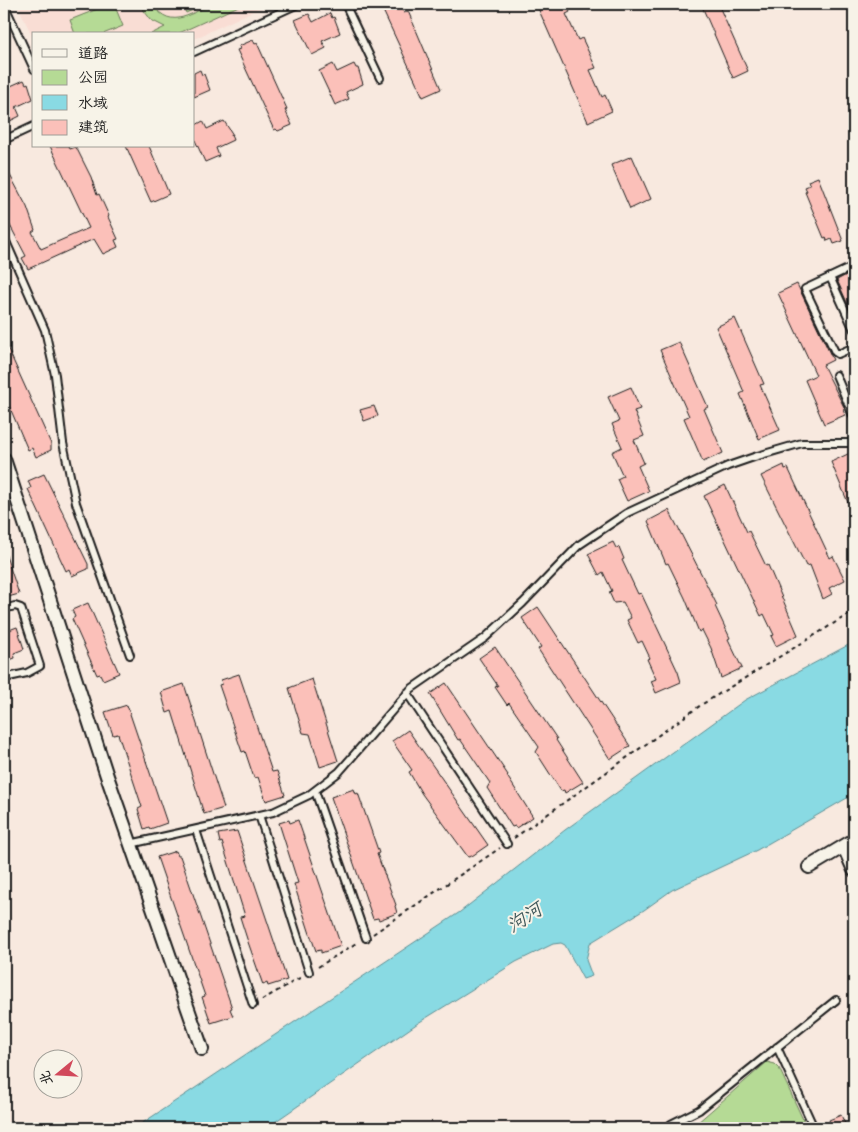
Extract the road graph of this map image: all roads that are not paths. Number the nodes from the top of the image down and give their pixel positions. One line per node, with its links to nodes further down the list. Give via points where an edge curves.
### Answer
1 (4, 4): 5 (lane)
2 (298, 4): 4 (lane)
3 (345, 4): 6 (lane)
4 (195, 52)
5 (32, 65)
6 (380, 78)
7 (32, 127): 8 (lane)
8 (4, 140)
9 (4, 236): 20 (lane, via 45,330 76,503)
10 (854, 266): 11 (lane)
11 (830, 277): 12 (lane); 13 (lane, via 806,289 835,352 838,354)
12 (854, 330)
13 (854, 347)
14 (836, 375): 15 (lane)
15 (854, 418)
16 (854, 443): 22 (lane, via 802,444 754,457 627,514 580,545 485,638)
17 (4, 459): 18 (street)
18 (6, 477): 27 (street)
19 (4, 609): 21 (lane, via 21,608 40,666 27,673)
20 (130, 655)
21 (4, 678)
22 (407, 693): 23 (lane, via 339,772); 28 (lane)
23 (315, 791): 24 (lane, via 289,806); 31 (lane)
24 (258, 815): 25 (lane); 32 (lane)
25 (196, 830): 27 (lane); 34 (lane)
26 (849, 843): 29 (street); 30 (street)
27 (130, 844): 36 (street)
28 (506, 844)
29 (809, 867)
30 (854, 870)
31 (366, 938)
32 (309, 972)
33 (836, 1000): 35 (lane)
34 (253, 1006)
35 (777, 1048): 37 (lane, via 699,1110); 38 (lane)
36 (202, 1049)
37 (668, 1128)
38 (814, 1128)

